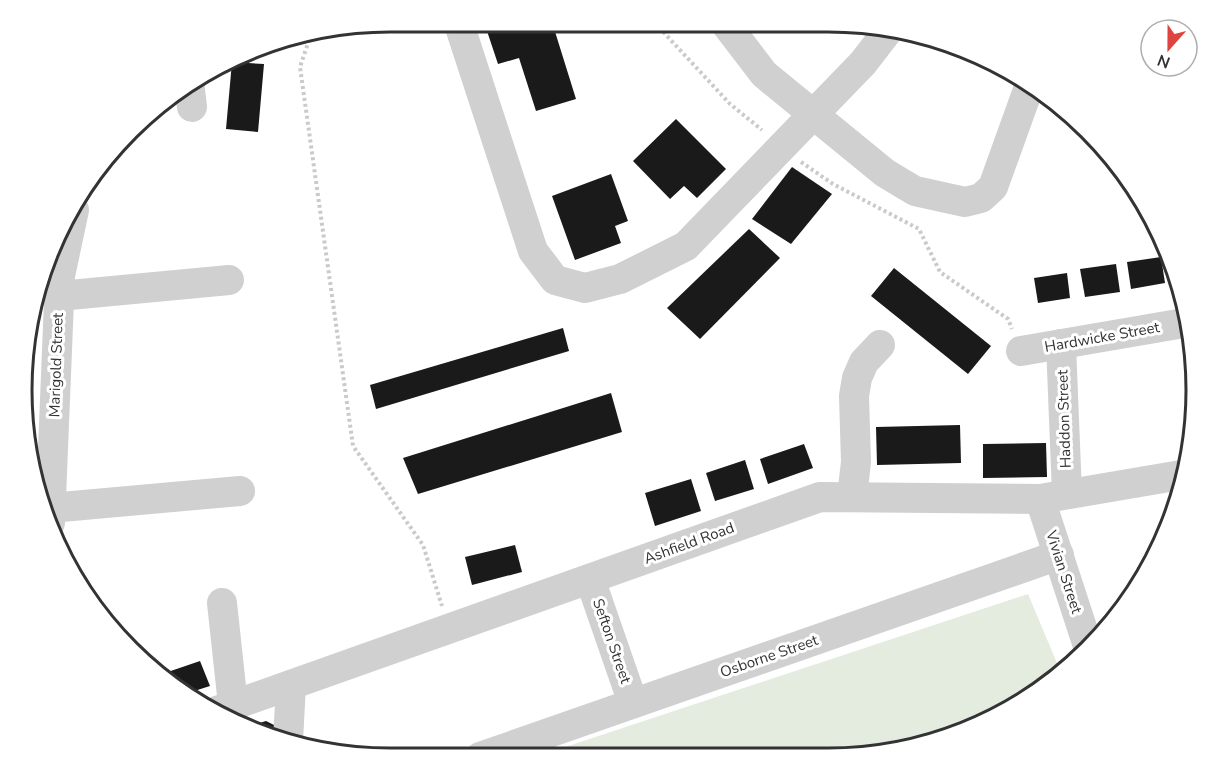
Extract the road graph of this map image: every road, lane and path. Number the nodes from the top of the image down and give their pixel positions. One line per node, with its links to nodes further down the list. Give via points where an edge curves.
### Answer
1 (462, 32): 8 (street, via 533,251 555,280 585,288 620,279 686,246)
2 (663, 32): 8 (path, via 729,104)
3 (732, 32): 7 (street, via 764,74)
4 (884, 36): 7 (street)
5 (309, 41): 25 (path, via 300,67 353,446 423,545)
6 (1027, 93): 7 (street, via 993,187 981,198 965,202 915,191 885,174)
7 (814, 114): 8 (street)
8 (788, 152): 15 (path, via 832,184 919,229 939,272 1008,319)
9 (70, 227): 11 (street, Marigold Street)
10 (229, 280): 11 (street)
11 (59, 296): 20 (street, Marigold Street)
12 (1179, 324): 13 (street, Hardwicke Street)
13 (1061, 344): 15 (street, Hardwicke Street); 18 (street, Haddon Street)
14 (880, 345): 19 (street, via 864,362 857,378)
15 (1021, 351)
16 (1175, 476): 18 (street, Ashfield Road)
17 (240, 491): 21 (street)
18 (1054, 496): 19 (street, Ashfield Road); 22 (street, Vivian Street)
19 (852, 497): 23 (street, Ashfield Road, via 820,497)
20 (50, 503)
21 (54, 514)
22 (1059, 555): 26 (street, Vivian Street); 28 (street, Osborne Street)
23 (590, 579): 25 (street, Ashfield Road); 28 (street, Sefton Street)
24 (222, 603): 29 (street)
25 (449, 629): 27 (street, Ashfield Road)
26 (1085, 638)
27 (291, 685): 29 (street, Ashfield Road); 30 (street)
28 (633, 703): 31 (street, Osborne Street)
29 (225, 708)
30 (288, 733)
31 (503, 748)

